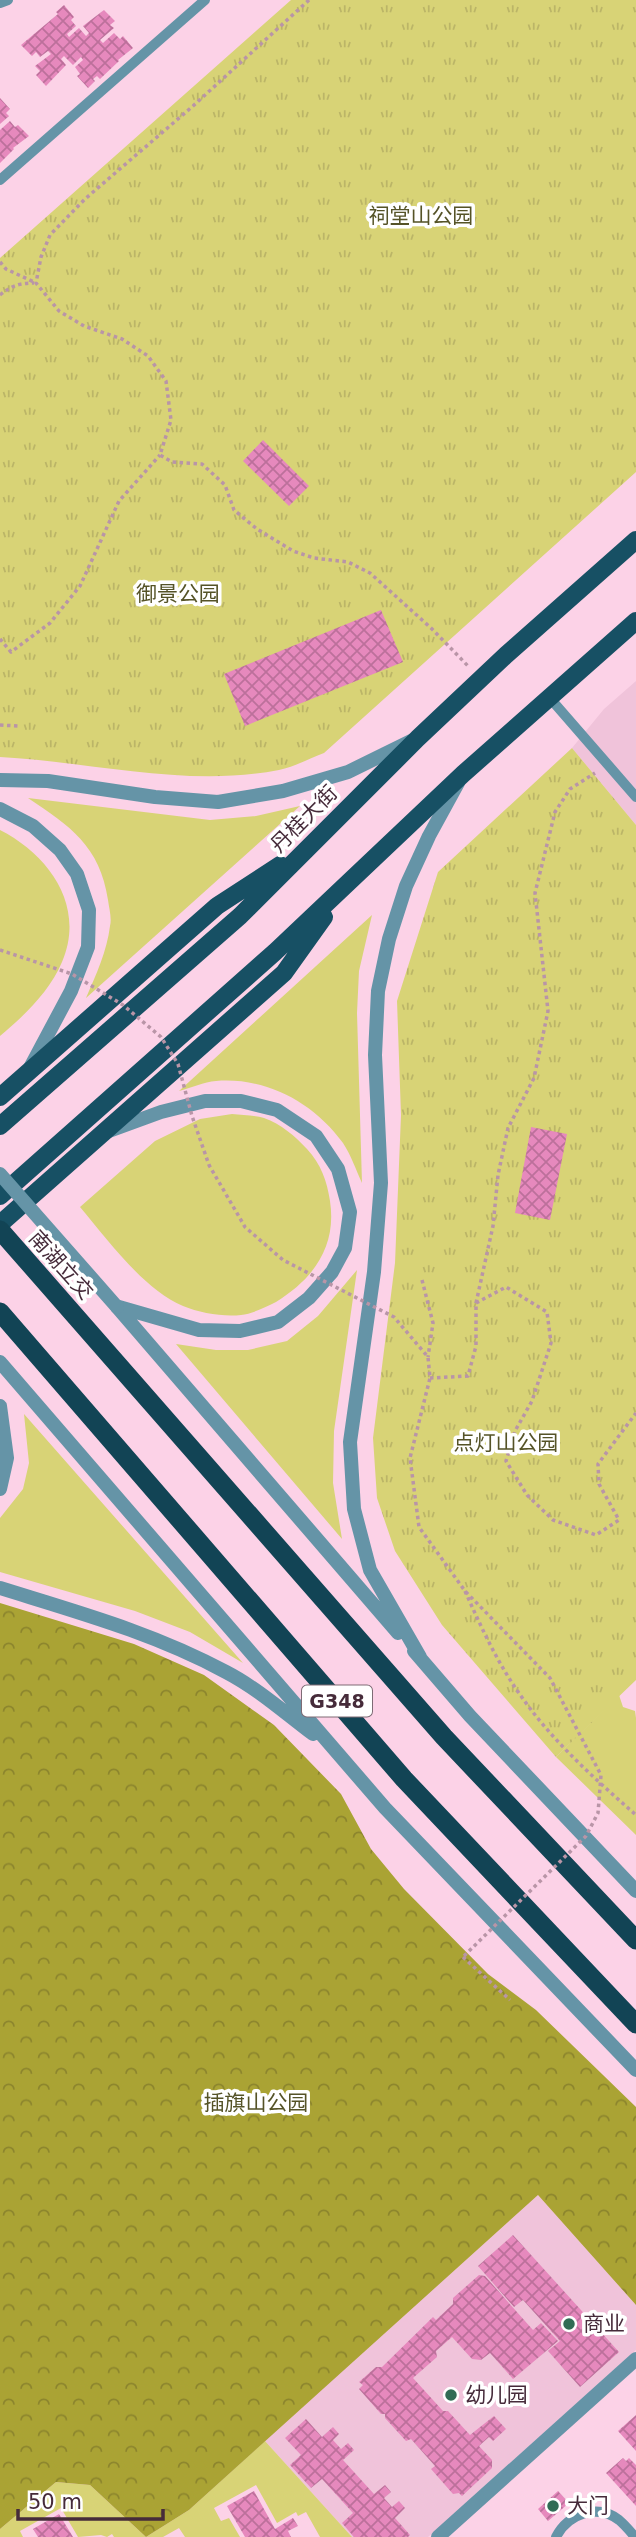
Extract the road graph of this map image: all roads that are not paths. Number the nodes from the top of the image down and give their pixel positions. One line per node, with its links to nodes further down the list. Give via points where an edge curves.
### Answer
1 (8, 0): 3 (lane)
2 (205, 0): 4 (lane)
3 (0, 3)
4 (0, 180)
5 (636, 540): 8 (main road, 丹桂大街)
6 (636, 621): 7 (main road)
7 (550, 697): 9 (main road); 11 (lane)
8 (418, 737): 10 (street, via 348,772 283,791 218,802 48,781); 13 (main road, 丹桂大街)
9 (463, 774): 14 (main road); 29 (street, via 406,886 378,991 375,1055 381,1183 374,1272 350,1442 354,1509 370,1570)
10 (0, 780)
11 (636, 797)
12 (0, 809): 15 (street, via 33,826 60,850 77,874 89,910 88,947 71,991)
13 (309, 846): 15 (main road, via 217,906); 17 (main road, 丹桂大街, via 240,916)
14 (350, 881): 18 (main road, via 284,972); 20 (main road)
15 (27, 1074): 16 (main road)
16 (0, 1097)
17 (0, 1126)
18 (102, 1134): 21 (main road); 23 (street, via 205,1101 241,1101 277,1110 316,1136 338,1169 350,1212 345,1248 332,1272 278,1322 240,1331 199,1330)
19 (0, 1174): 23 (street, bridge)
20 (0, 1196)
21 (0, 1224)
22 (0, 1230): 32 (highway, 南湖立交 / G348, via 444,1737)
23 (117, 1307): 29 (street)
24 (0, 1312): 33 (highway, G348, via 404,1779)
25 (0, 1363): 30 (street)
26 (0, 1406): 27 (street, via 7,1458)
27 (0, 1489)
28 (0, 1588): 30 (street, via 184,1650 229,1673)
29 (419, 1657): 31 (street)
30 (338, 1753): 34 (street)
31 (636, 1892)
32 (636, 1940)
33 (636, 2024)
34 (636, 2070)
35 (636, 2359): 36 (street)
36 (438, 2537)
37 (556, 2537): 38 (lane, via 567,2521 592,2511 618,2519)
38 (635, 2537)

